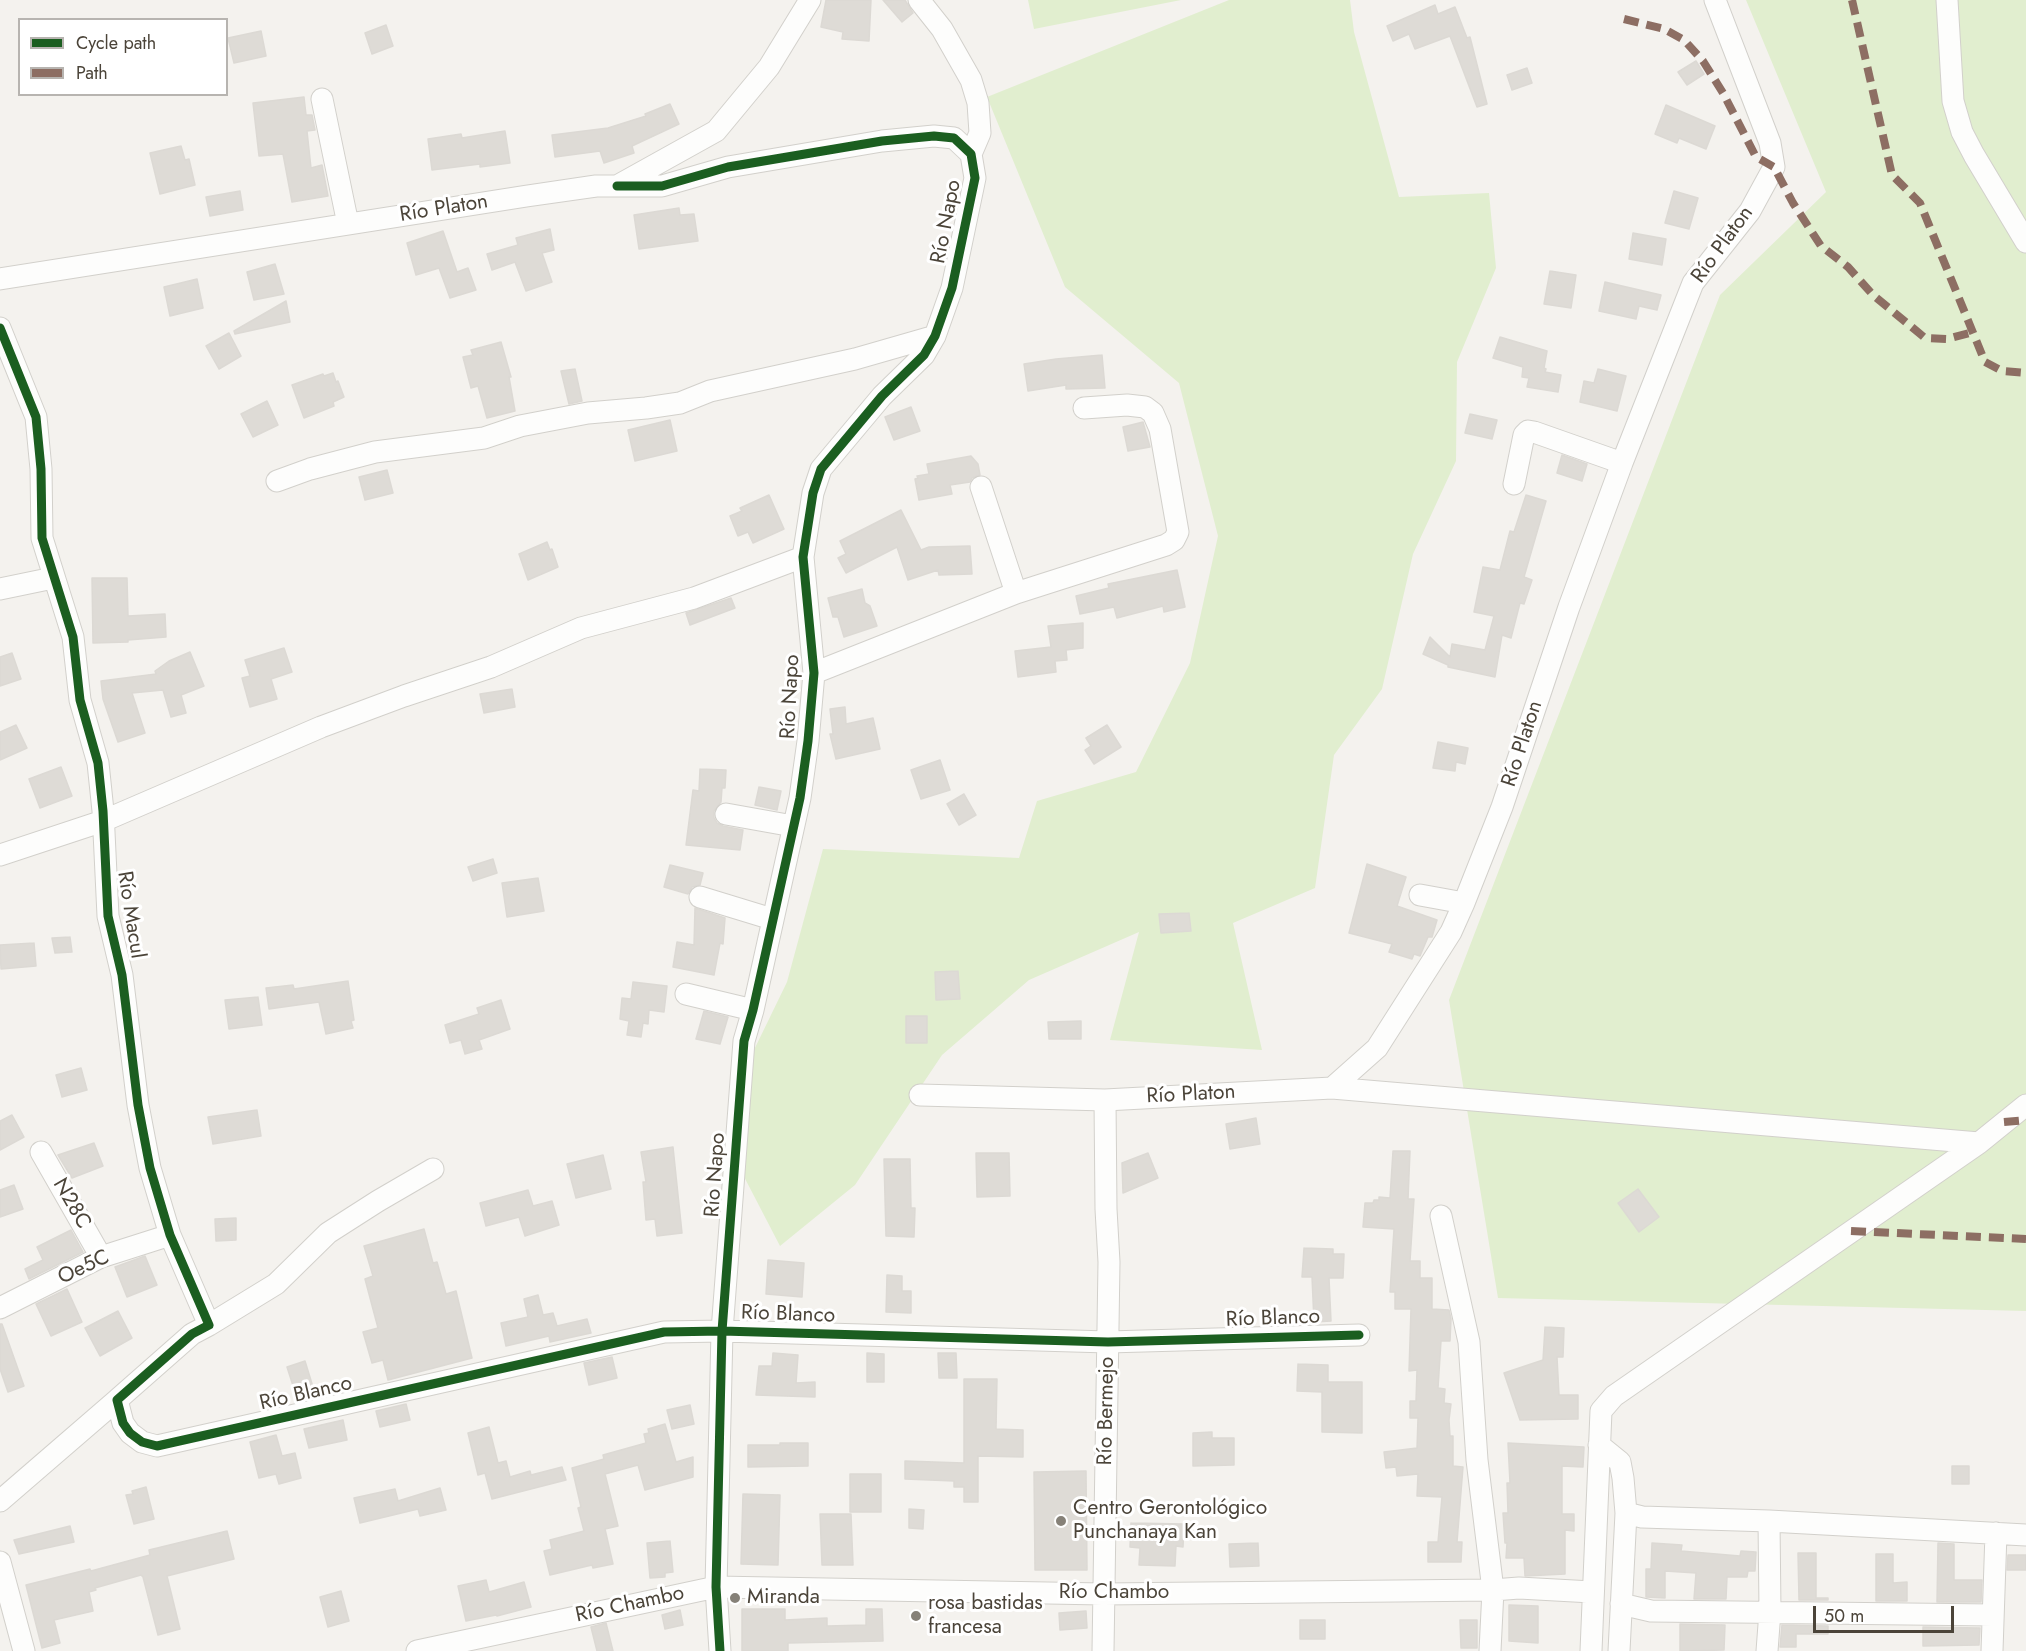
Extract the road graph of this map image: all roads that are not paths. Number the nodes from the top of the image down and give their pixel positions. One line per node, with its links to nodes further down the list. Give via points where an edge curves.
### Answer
1 (810, 0): 7 (street, Río Platon, via 769,67 716,130)
2 (919, 0): 6 (street, via 942,29 971,80 978,103 980,133)
3 (1716, 0): 14 (street, Río Platon, via 1770,143 1774,167 1749,211 1693,283)
4 (1947, 0): 9 (street, via 1953,101 1962,132)
5 (322, 99): 8 (street)
6 (971, 154): 7 (street, Río Napo, via 954,138 934,136 728,167 662,186); 12 (street, Río Napo, via 975,178 952,288)
7 (617, 186): 8 (street, Río Platon)
8 (348, 224): 10 (street, Río Platon)
9 (2026, 242)
10 (0, 279)
11 (0, 328): 19 (street, Río Macul, via 36,417 42,538)
12 (935, 336): 15 (street, via 855,359 710,391 680,403 588,413 520,426 483,438 375,452); 18 (street, Río Napo, via 924,355 882,396 821,469 813,493)
13 (1084, 408): 21 (street, via 1127,405 1145,407 1154,413 1178,532 1166,545)
14 (1622, 464): 16 (street, via 1528,431); 29 (street, Río Platon, via 1502,807)
15 (277, 481)
16 (1514, 484)
17 (981, 487): 21 (street)
18 (803, 557): 22 (street, Río Napo); 24 (street, via 694,598 581,628 491,667 321,728)
19 (53, 578): 20 (street); 24 (street, Río Macul, via 73,638 80,700 98,763)
20 (0, 589)
21 (1016, 593): 22 (street)
22 (814, 673): 25 (street, Río Napo, via 808,741)
23 (726, 814): 25 (street)
24 (103, 821): 26 (street); 41 (street, Río Macul, via 108,916 122,975 138,1105 150,1168)
25 (793, 826): 30 (street, Río Napo)
26 (0, 855)
27 (1420, 895): 29 (street)
28 (700, 897): 30 (street)
29 (1464, 903): 33 (street, Río Platon, via 1377,1048)
30 (772, 919): 32 (street, Río Napo)
31 (686, 994): 32 (street)
32 (753, 1010): 45 (street, Río Napo, via 744,1041)
33 (1332, 1088): 35 (street, Río Platon); 37 (street)
34 (920, 1095): 35 (street, Río Platon)
35 (1105, 1100): 47 (street, Río Bermejo)
36 (2026, 1105): 37 (street)
37 (1979, 1143): 49 (street, via 1614,1396 1601,1411)
38 (41, 1152): 42 (street, N28C)
39 (433, 1169): 44 (street, via 328,1233 276,1284)
40 (1441, 1216): 57 (street, via 1469,1342 1477,1460)
41 (171, 1235): 42 (street, Oe5C); 44 (street, Río Macul)
42 (101, 1257): 43 (street, Oe5C)
43 (0, 1308)
44 (209, 1325): 48 (street, via 192,1334)
45 (722, 1331): 47 (street, Río Blanco); 48 (street, Río Blanco, via 663,1332 157,1446 130,1433); 56 (street, Río Napo)
46 (1359, 1335): 47 (street, Río Blanco)
47 (1108, 1342): 59 (street, Río Bermejo)
48 (117, 1400): 50 (street)
49 (1599, 1445): 51 (street, via 1620,1462); 58 (street)
50 (0, 1501)
51 (1626, 1513): 52 (street, via 1642,1517); 60 (street)
52 (1769, 1521): 53 (street); 61 (street)
53 (1996, 1533): 54 (street); 62 (street)
54 (2026, 1535)
55 (0, 1562): 63 (street)
56 (716, 1587): 59 (street, Río Chambo); 64 (street, Río Chambo); 65 (street, Río Napo)
57 (1493, 1590): 58 (street, Río Chambo); 59 (street, Río Chambo); 67 (street)
58 (1592, 1592): 68 (street)
59 (1103, 1594): 66 (street, Río Bermejo)
60 (1621, 1604): 61 (street, via 1651,1611); 69 (street)
61 (1770, 1611): 62 (street); 70 (street)
62 (1993, 1615): 71 (street)
63 (24, 1651)
64 (417, 1651)
65 (720, 1651)
66 (1103, 1651)
67 (1490, 1651)
68 (1591, 1651)
69 (1619, 1651)
70 (1767, 1651)
71 (1992, 1651)

